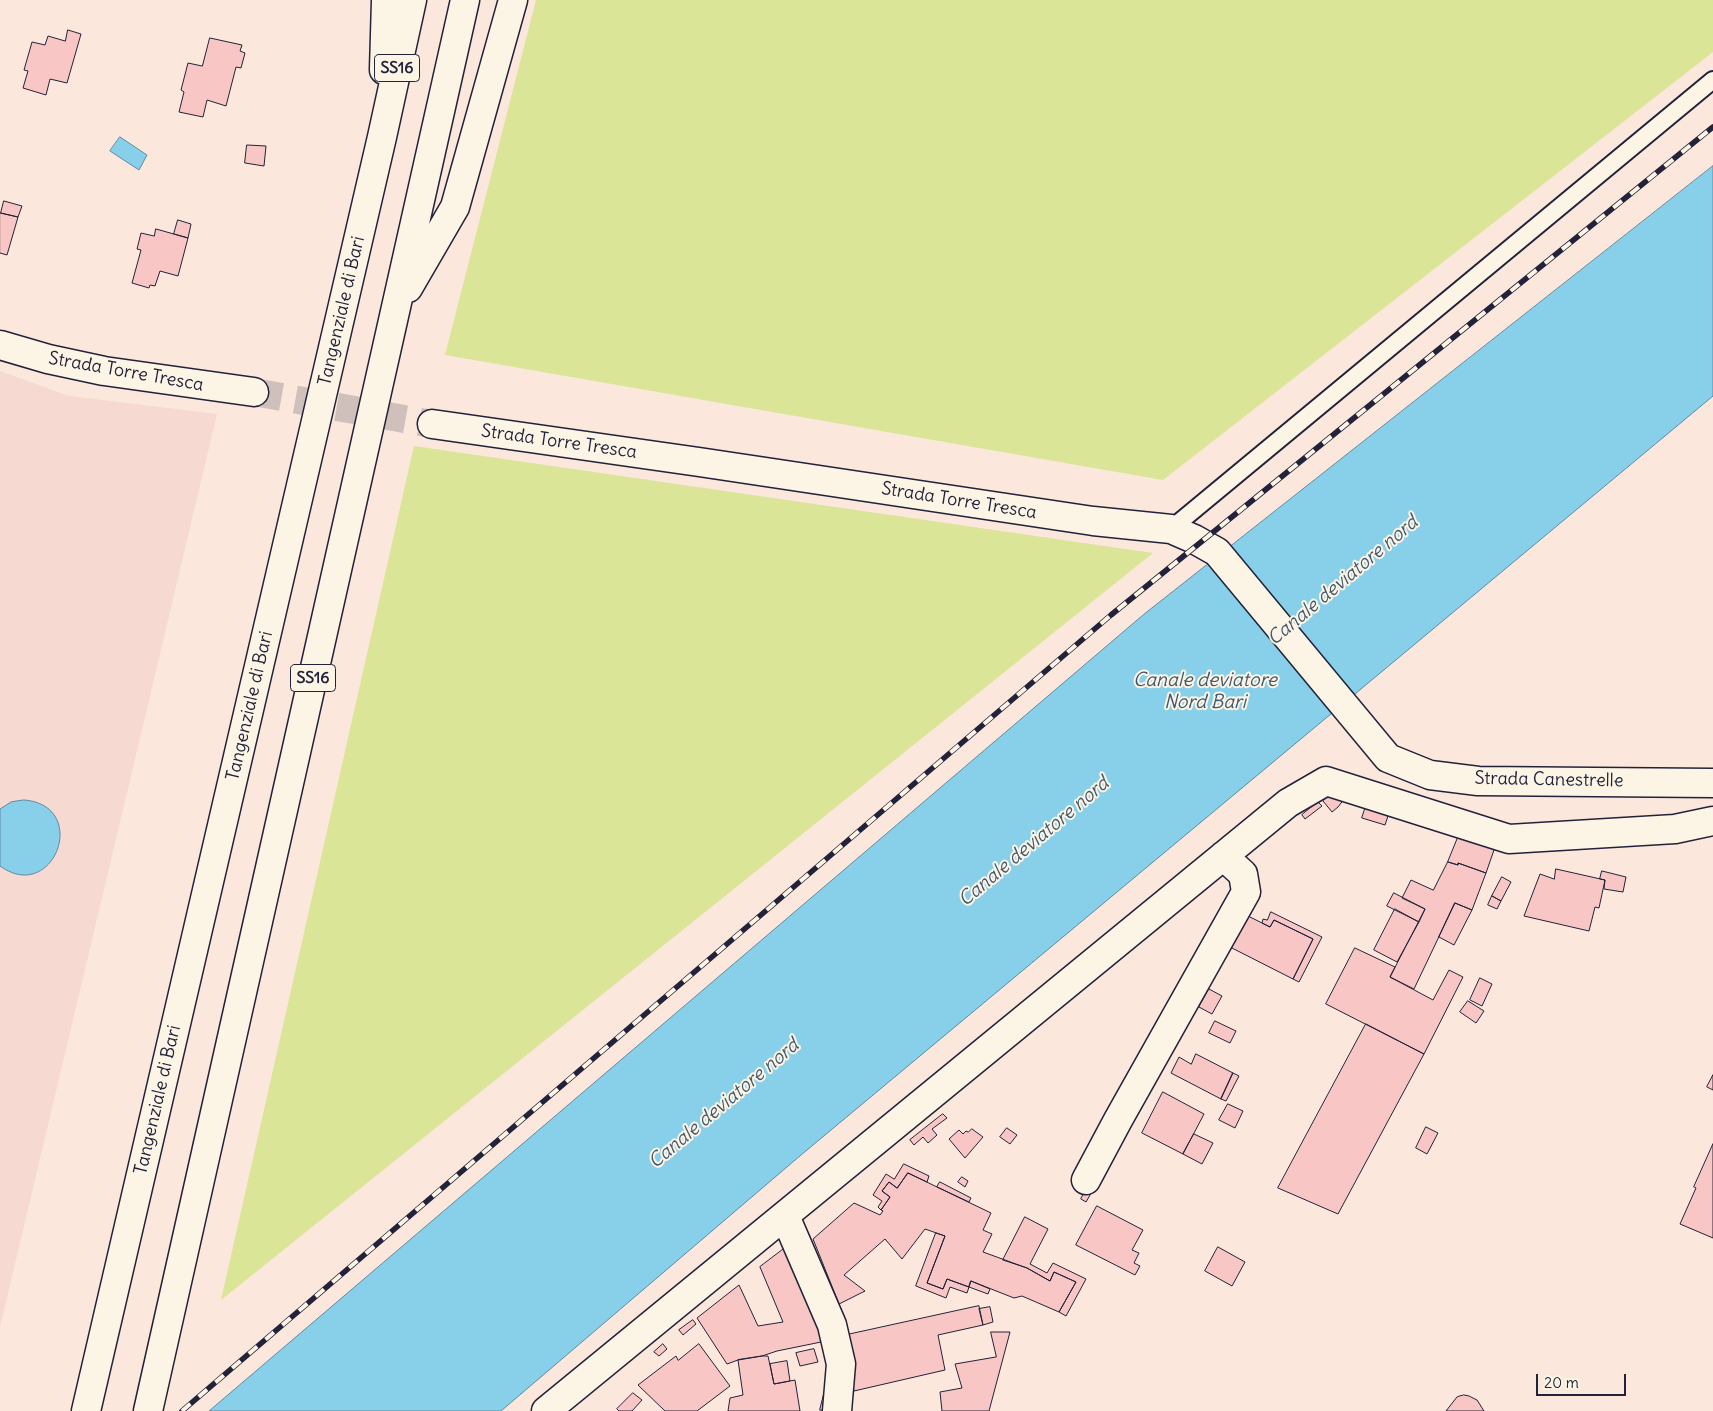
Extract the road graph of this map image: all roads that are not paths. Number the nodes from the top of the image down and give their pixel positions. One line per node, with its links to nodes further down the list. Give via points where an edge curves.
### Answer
1 (386, 0): 6 (main road, SS16)
2 (412, 0): 6 (main road, Tangenziale di Bari / SS16)
3 (465, 0): 7 (main road, SS16)
4 (513, 0): 7 (main road, via 455,207)
5 (1713, 80): 11 (lane)
6 (382, 137): 18 (main road, Tangenziale di Bari / SS16)
7 (395, 310): 19 (main road, SS16)
8 (0, 345): 9 (main road, Strada Torre Tresca, via 48,360 104,371)
9 (254, 392)
10 (432, 424): 11 (main road, Strada Torre Tresca, via 1093,521)
11 (1171, 529): 12 (main road, Strada Torre Tresca, via 1217,552)
12 (1388, 758): 13 (main road, Strada Canestrelle, via 1430,775 1478,781)
13 (1713, 783)
14 (1713, 821): 15 (main road, via 1675,829 1509,839 1326,781 1288,803)
15 (1223, 856): 16 (main road, via 1243,874 1246,892); 17 (main road)
16 (1086, 1180)
17 (786, 1216): 20 (main road); 21 (main road, via 832,1325 841,1364)
18 (86, 1411)
19 (148, 1411)
20 (546, 1411)
21 (837, 1411)

